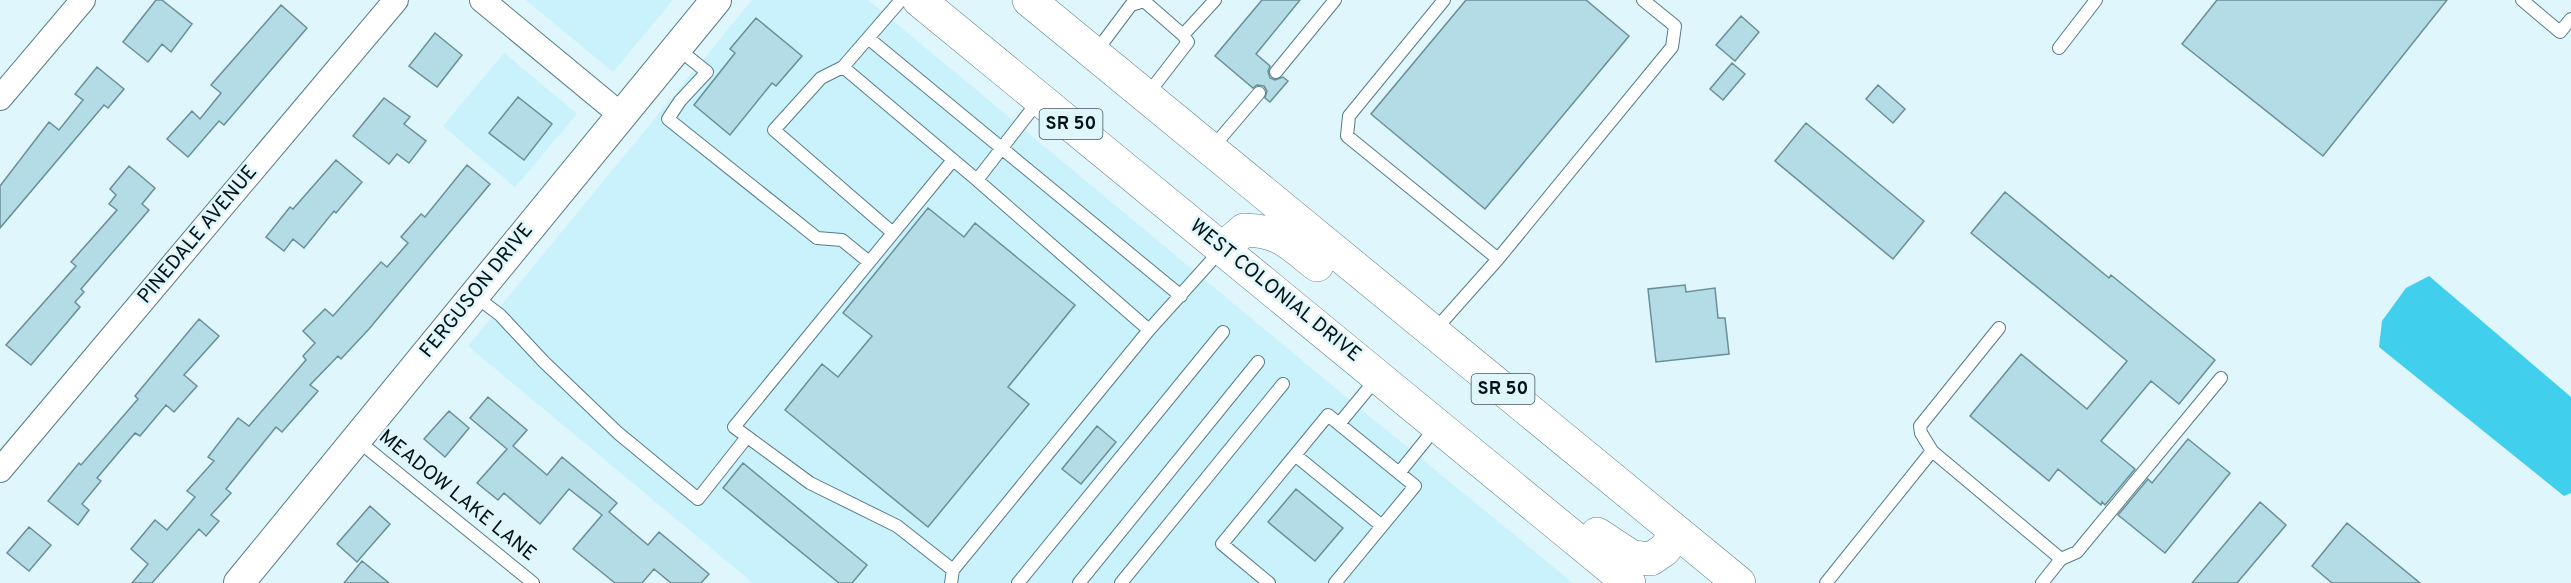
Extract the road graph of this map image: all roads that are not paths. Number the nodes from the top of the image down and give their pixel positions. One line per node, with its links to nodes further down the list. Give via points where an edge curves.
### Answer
1 (83, 0): 24 (street)
2 (396, 0): 52 (street, PINEDALE AVENUE)
3 (482, 0): 26 (street)
4 (716, 0): 17 (street, FERGUSON DRIVE)
5 (901, 0): 16 (lane)
6 (920, 0): 25 (highway, WEST COLONIAL DRIVE / SR 50)
7 (1029, 0): 19 (highway, SR 50)
8 (1215, 0): 15 (lane)
9 (1335, 0): 21 (lane)
10 (1444, 0): 33 (lane, via 1349,116 1347,136)
11 (1643, 0): 33 (lane, via 1675,26 1672,47)
12 (2096, 0): 18 (lane)
13 (2522, 0): 14 (lane, via 2560,32)
14 (2571, 19)
15 (1183, 35): 19 (lane, via 1144,1 1131,5); 23 (lane, via 1188,42)
16 (868, 38): 20 (lane); 27 (lane)
17 (676, 48): 26 (street, FERGUSON DRIVE); 34 (lane, via 707,72 668,119 817,238 842,240)
18 (2059, 48)
19 (1094, 54): 23 (highway, SR 50)
20 (843, 67): 29 (lane); 31 (lane, via 821,78 774,130)
21 (1276, 72)
22 (1259, 93): 28 (lane)
23 (1146, 96): 28 (highway, SR 50)
24 (0, 98)
25 (1040, 99): 27 (lane); 32 (highway, WEST COLONIAL DRIVE / SR 50)
26 (621, 115): 35 (street, FERGUSON DRIVE)
27 (1002, 148): 30 (lane); 36 (lane)
28 (1211, 149): 40 (highway, SR 50)
29 (953, 160): 30 (lane); 31 (lane)
30 (977, 180): 38 (lane)
31 (893, 233): 34 (lane)
32 (1222, 249): 36 (lane); 40 (highway, via 1244,230 1281,236 1399,333); 42 (highway, WEST COLONIAL DRIVE / SR 50)
33 (1498, 259): 40 (lane)
34 (869, 262): 47 (lane, via 734,427)
35 (474, 295): 47 (lane, via 500,315 618,433 698,499); 48 (street, FERGUSON DRIVE)
36 (1181, 296): 38 (lane)
37 (1999, 328): 50 (lane, via 1920,426)
38 (1149, 330): 57 (lane)
39 (1223, 332): 60 (lane)
40 (1434, 332): 55 (highway, SR 50)
41 (1258, 362): 61 (lane)
42 (1378, 376): 45 (lane); 46 (highway, WEST COLONIAL DRIVE / SR 50)
43 (2221, 378): 56 (lane, via 2077,552)
44 (1282, 384): 62 (lane)
45 (1339, 424): 51 (lane, via 1328,415); 53 (lane)
46 (1437, 425): 49 (highway, WEST COLONIAL DRIVE / SR 50); 53 (lane)
47 (747, 437): 57 (lane, via 810,483 897,526)
48 (357, 439): 58 (street, FERGUSON DRIVE); 59 (lane, MEADOW LAKE LANE)
49 (1465, 448): 55 (highway, via 1494,452 1632,557 1651,559); 65 (highway, WEST COLONIAL DRIVE / SR 50)
50 (1932, 451): 56 (lane); 67 (lane)
51 (1295, 455): 54 (lane); 63 (lane, via 1222,544)
52 (0, 470)
53 (1399, 473): 54 (lane, via 1415,486)
54 (1382, 526): 64 (lane)
55 (1678, 533): 66 (highway, SR 50)
56 (2061, 559): 68 (lane)
57 (952, 577)
58 (239, 583)
59 (533, 583)
60 (1018, 583)
61 (1079, 583)
62 (1121, 583)
63 (1269, 583)
64 (1335, 583)
65 (1629, 583)
66 (1739, 583)
67 (1826, 583)
68 (2042, 583)

